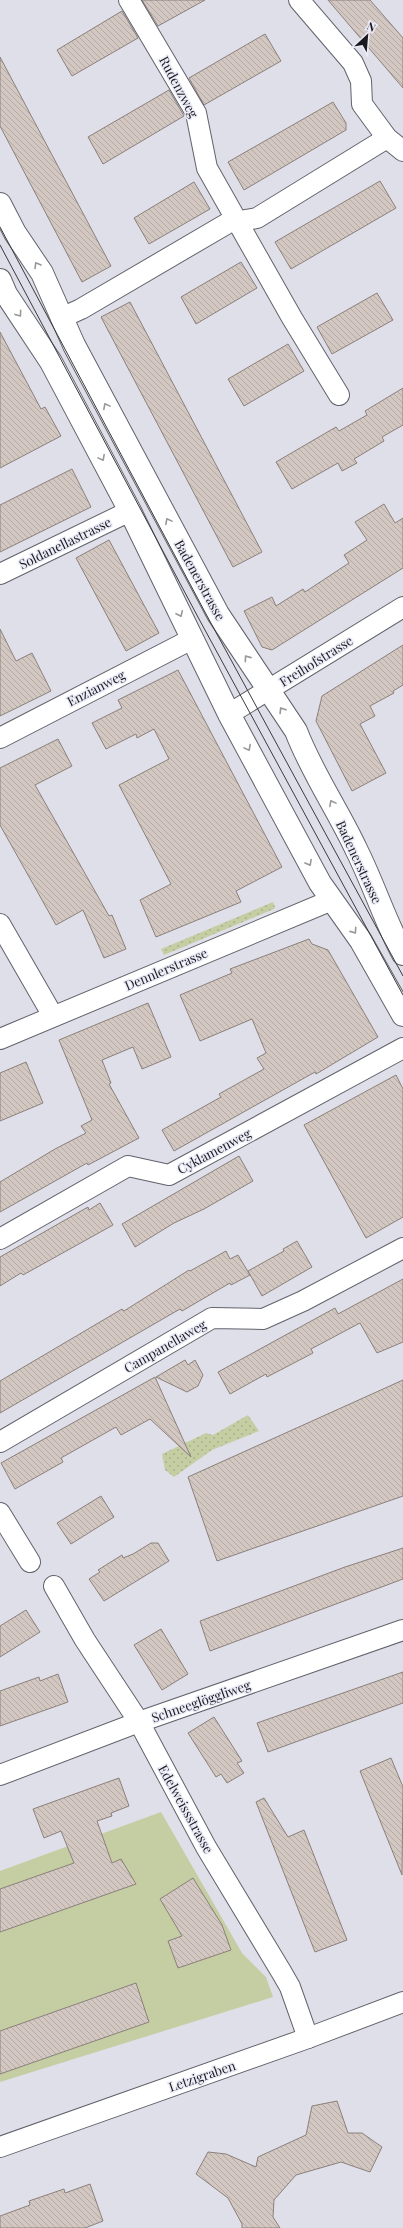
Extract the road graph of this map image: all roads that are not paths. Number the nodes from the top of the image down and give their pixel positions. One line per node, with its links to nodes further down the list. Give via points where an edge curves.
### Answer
1 (130, 0): 6 (street, Rudenzweg, via 196,113 207,168)
2 (299, 0): 3 (street, via 352,63 361,81 362,104)
3 (387, 138): 4 (street); 6 (street, via 257,218)
4 (403, 150)
5 (0, 204): 8 (street, Badenerstrasse, one-way to 5, via 42,273 15,233)
6 (238, 220): 8 (street, via 228,223); 9 (street, Rudenzweg, via 292,318)
7 (0, 280): 10 (street, one-way to 10, via 6,294 51,362)
8 (61, 318): 14 (street, Badenerstrasse, one-way to 8, via 218,614)
9 (339, 394)
10 (130, 511): 11 (street, Soldanellastrasse); 13 (street, one-way to 13)
11 (0, 574)
12 (403, 607): 14 (street, Freihofstrasse)
13 (192, 639): 15 (street); 16 (street, Enzianweg)
14 (269, 690): 15 (street, Freihofstrasse); 19 (street, Badenerstrasse, one-way to 14, via 357,850 296,731)
15 (229, 714): 17 (street, one-way to 17, via 320,883)
16 (0, 738)
17 (332, 900): 20 (street, Dennlerstrasse); 21 (street, one-way to 21, via 361,941)
18 (0, 924): 20 (street)
19 (403, 954)
20 (53, 1016): 22 (street, Dennlerstrasse)
21 (403, 1016)
22 (0, 1039)
23 (403, 1048): 24 (street, Cyklamenweg, via 169,1175 128,1166)
24 (0, 1239)
25 (403, 1248): 26 (street, Campanellaweg, via 304,1301 263,1319 212,1318)
26 (0, 1442)
27 (0, 1513): 28 (street)
28 (30, 1562)
29 (54, 1586): 31 (street, Edelweissstrasse, via 85,1640)
30 (403, 1630): 31 (street, Schneeglöggliweg)
31 (139, 1722): 32 (street, Schneeglöggliweg); 34 (street, Edelweissstrasse, via 206,1847 290,1987)
32 (0, 1775)
33 (403, 2002): 34 (street, Letzigraben)
34 (308, 2038): 35 (street, Letzigraben)
35 (0, 2147)

